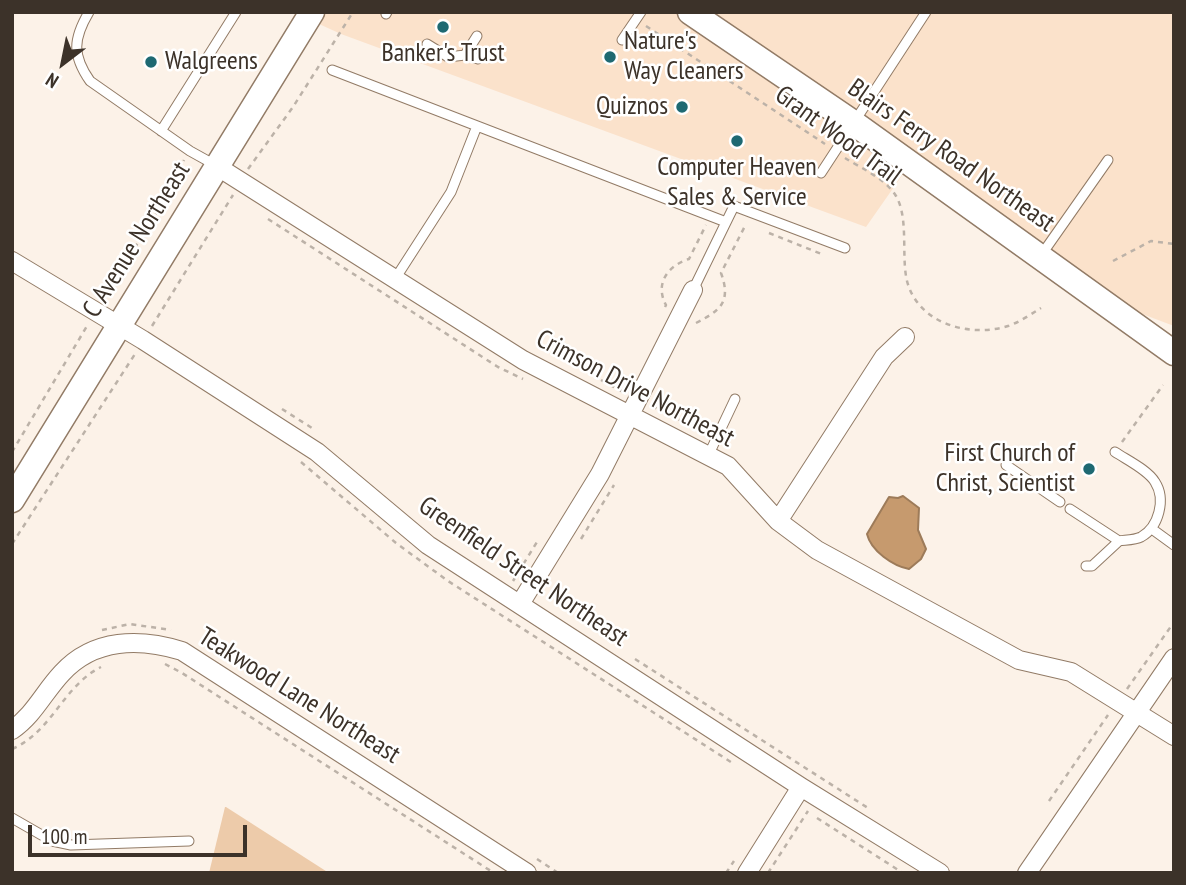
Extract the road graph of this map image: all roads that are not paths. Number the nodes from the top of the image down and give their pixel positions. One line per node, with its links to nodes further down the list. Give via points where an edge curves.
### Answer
1 (89, 12): 15 (lane, via 79,29 79,65 90,81)
2 (236, 12): 15 (lane)
3 (312, 12): 17 (main road, C Avenue Northeast)
4 (690, 12): 13 (main road, Blairs Ferry Road Northeast)
5 (926, 12): 13 (lane)
6 (639, 16): 8 (lane)
7 (477, 36): 10 (lane)
8 (622, 40)
9 (427, 44): 10 (lane, via 448,57)
10 (465, 55): 11 (lane)
11 (478, 59)
12 (331, 70): 14 (lane)
13 (855, 124): 18 (lane); 21 (main road, Blairs Ferry Road Northeast)
14 (477, 126): 19 (lane); 23 (lane, via 451,192)
15 (162, 131): 17 (lane)
16 (1108, 160): 21 (lane)
17 (218, 167): 23 (street, Crimson Drive Northeast); 25 (main road, C Avenue Northeast)
18 (821, 173)
19 (726, 222): 20 (lane, via 734,206); 24 (lane)
20 (845, 248)
21 (1041, 256): 27 (main road, Blairs Ferry Road Northeast)
22 (12, 261): 25 (street, Greenfield Street Northeast)
23 (395, 279): 29 (street, Crimson Drive Northeast, via 523,360)
24 (693, 290): 29 (street)
25 (119, 325): 33 (main road, C Avenue Northeast); 41 (street, Greenfield Street Northeast, via 317,452 428,545)
26 (905, 337): 36 (street, via 884,357)
27 (1174, 353)
28 (736, 399): 30 (lane)
29 (630, 415): 30 (street, Crimson Drive Northeast); 41 (street, via 600,474)
30 (713, 447): 36 (street, Crimson Drive Northeast)
31 (1117, 448): 37 (lane, via 1154,480 1160,492)
32 (1006, 465): 34 (lane)
33 (12, 500)
34 (1060, 502)
35 (1069, 509): 38 (lane)
36 (778, 522): 43 (street, Crimson Drive Northeast, via 817,550 940,618 1019,660 1071,672)
37 (1152, 529): 38 (lane, via 1140,538); 39 (lane)
38 (1119, 541): 40 (lane, via 1093,566)
39 (1174, 545)
40 (1086, 566)
41 (520, 604): 46 (street, Greenfield Street Northeast)
42 (1174, 658): 43 (street)
43 (1135, 712): 45 (street, Crimson Drive Northeast); 52 (street)
44 (12, 730): 49 (street, Teakwood Lane Northeast, via 26,721 80,657 104,646 158,643 182,651)
45 (1174, 736)
46 (801, 787): 50 (street); 51 (street, Greenfield Street Northeast)
47 (12, 818): 48 (lane, via 52,841 71,845)
48 (189, 841)
49 (527, 873)
50 (747, 873)
51 (940, 873)
52 (1027, 873)

